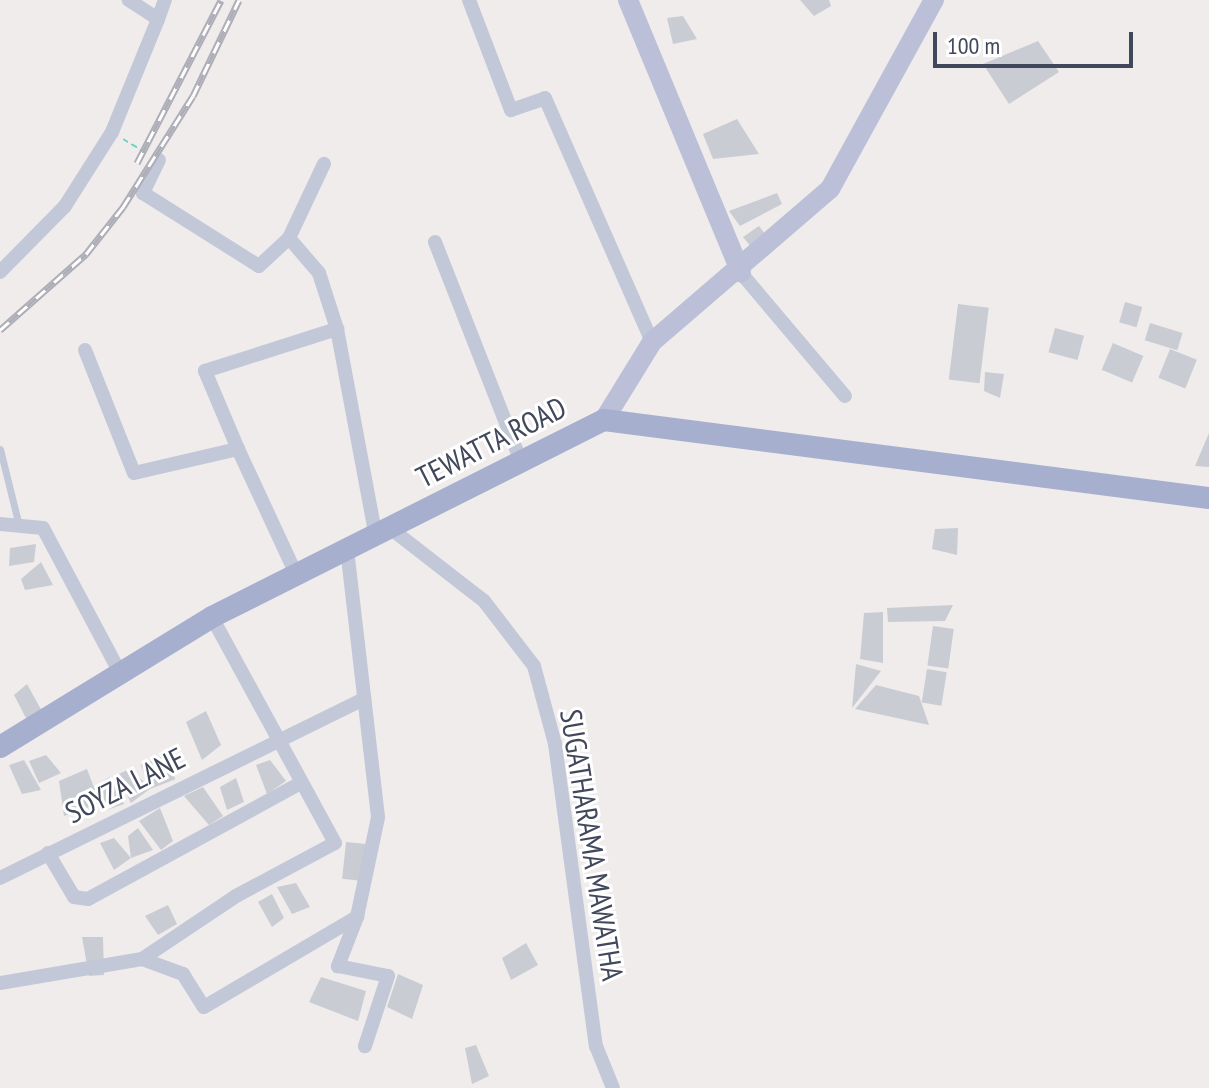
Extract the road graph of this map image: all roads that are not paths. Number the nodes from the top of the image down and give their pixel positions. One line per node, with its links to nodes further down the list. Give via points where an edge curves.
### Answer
1 (129, 0): 6 (street)
2 (165, 0): 6 (street)
3 (469, 0): 14 (street, via 511,110 545,98)
4 (628, 0): 12 (street)
5 (934, 0): 12 (street, via 830,189)
6 (158, 19): 11 (street, via 112,132 65,206)
7 (159, 160): 9 (street, via 143,193 259,266)
8 (324, 164): 9 (street)
9 (289, 238): 13 (street, via 319,273)
10 (435, 242): 20 (street)
11 (0, 272)
12 (741, 273): 14 (street); 16 (street)
13 (337, 329): 19 (street, via 205,371); 24 (street)
14 (652, 342): 17 (street)
15 (85, 350): 19 (street, via 134,473)
16 (845, 396)
17 (604, 420): 20 (main road, TEWATTA ROAD); 21 (main road, TEWATTA ROAD)
18 (0, 449): 22 (lane)
19 (238, 449): 26 (street)
20 (520, 459): 24 (main road, TEWATTA ROAD)
21 (1209, 498)
22 (18, 522): 23 (street); 28 (street, via 43,528)
23 (0, 524)
24 (383, 532): 25 (main road, TEWATTA ROAD); 39 (street, SUGATHARAMA MAWATHA, via 484,601 534,666 555,744 596,1046)
25 (347, 551): 26 (main road, TEWATTA ROAD); 29 (street)
26 (297, 576): 27 (main road, TEWATTA ROAD)
27 (212, 617): 28 (main road, TEWATTA ROAD); 30 (street)
28 (120, 673): 31 (main road, TEWATTA ROAD)
29 (364, 699): 30 (street, SOYZA LANE); 35 (street, via 378,817)
30 (275, 741): 32 (street); 33 (street, SOYZA LANE)
31 (0, 747)
32 (301, 783): 33 (street, via 88,899 74,897); 36 (street, via 335,843 236,896)
33 (48, 853): 34 (street, SOYZA LANE)
34 (0, 878)
35 (357, 917): 36 (street, via 204,1007 183,974); 38 (street, via 338,966 388,976)
36 (142, 959): 37 (street)
37 (0, 983)
38 (365, 1046)
39 (613, 1088)

